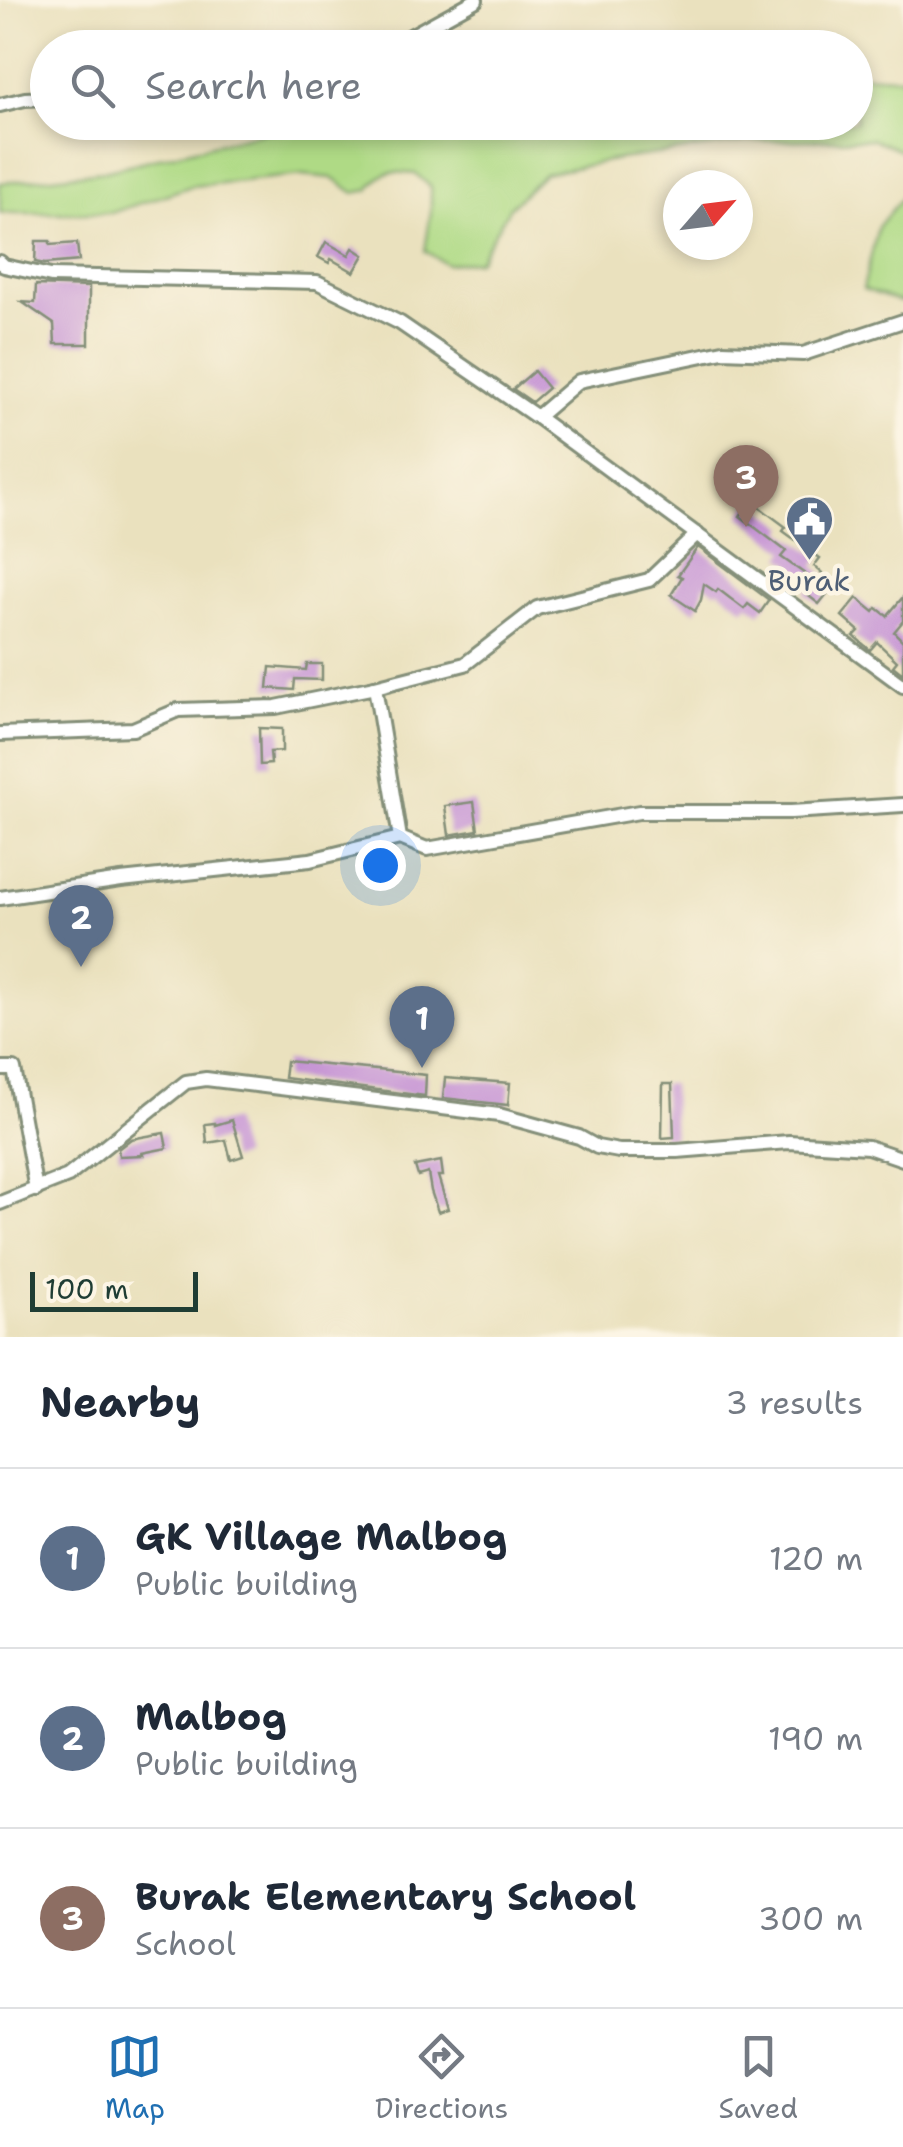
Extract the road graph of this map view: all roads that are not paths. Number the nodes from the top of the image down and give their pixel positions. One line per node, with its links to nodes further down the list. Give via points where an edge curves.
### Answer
1 (476, 0): 2 (street)
2 (422, 30)
3 (30, 99): 4 (street)
4 (0, 105)
5 (1, 265): 7 (street, via 51,276 316,282 400,323)
6 (903, 321): 7 (street, via 803,354 723,351 579,381)
7 (537, 416): 8 (street)
8 (697, 534): 9 (street); 10 (street, via 648,580 537,608 465,664)
9 (903, 686)
10 (375, 687): 11 (street, via 276,708 178,710 132,729); 13 (street)
11 (0, 734)
12 (903, 805): 13 (street, via 639,812 427,849)
13 (400, 838): 14 (street, via 310,860)
14 (0, 898)
15 (0, 1069): 17 (street, via 14,1069)
16 (903, 1159): 17 (street, via 868,1147 789,1142 618,1151 499,1115 206,1079 186,1082 68,1176)
17 (36, 1190): 18 (street)
18 (0, 1203)

